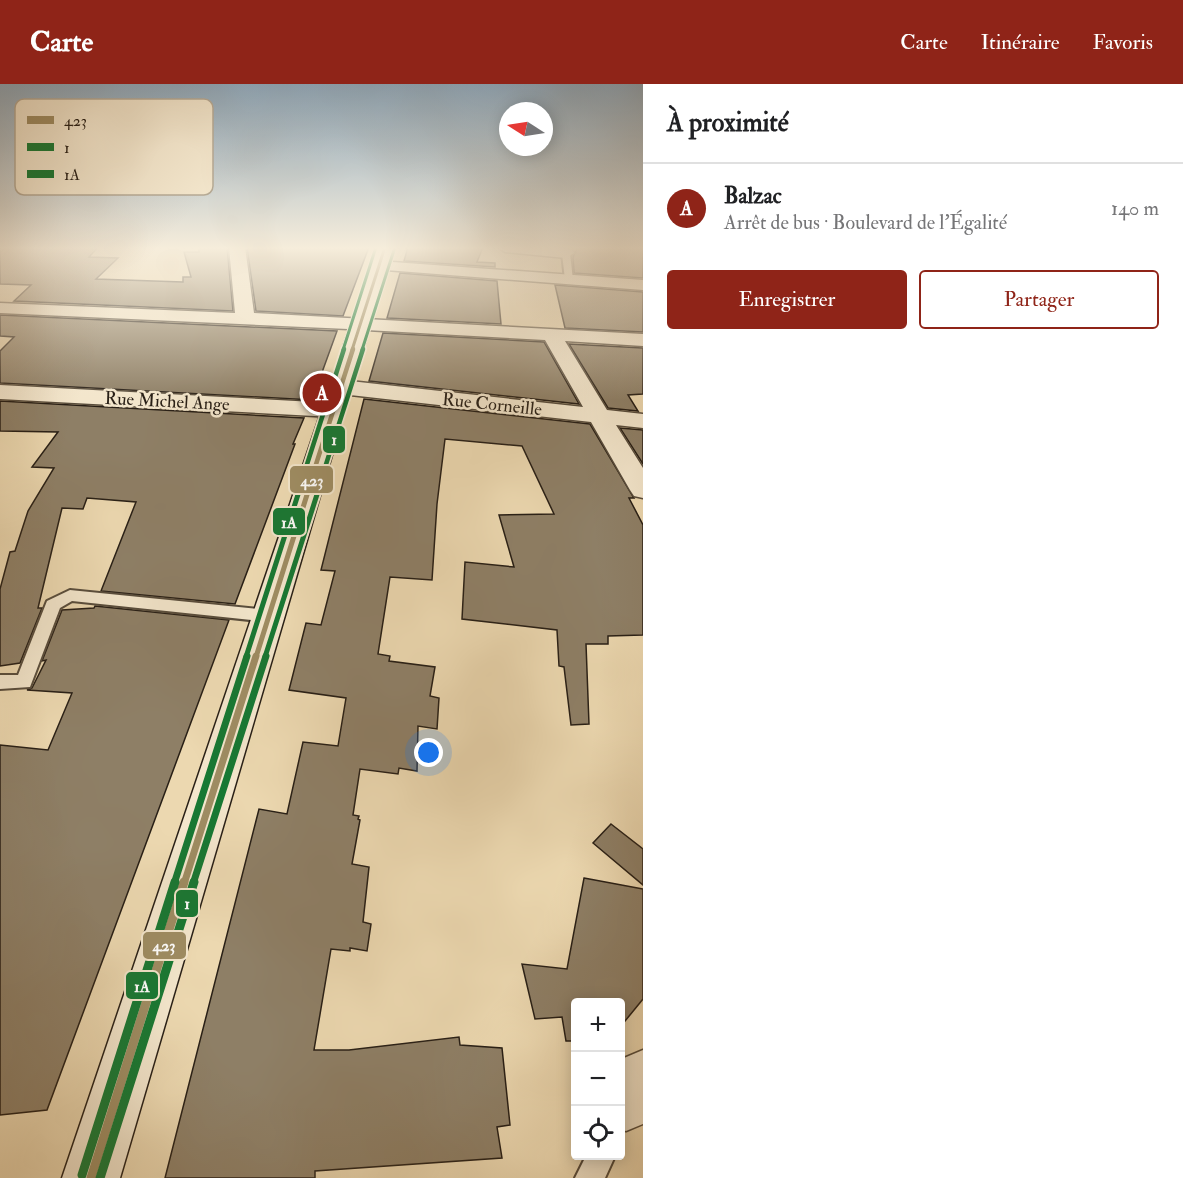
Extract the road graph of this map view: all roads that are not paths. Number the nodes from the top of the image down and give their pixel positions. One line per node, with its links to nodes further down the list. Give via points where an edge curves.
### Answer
1 (242, 298): 4 (street)
2 (369, 298): 5 (street)
3 (0, 308): 4 (street)
4 (244, 318): 5 (street)
5 (360, 324): 6 (street); 9 (street)
6 (551, 334): 7 (street); 10 (street)
7 (643, 340)
8 (0, 392): 9 (street, Rue Michel Ange)
9 (337, 398): 10 (street, Rue Corneille); 13 (street)
10 (599, 416): 11 (street, Rue Corneille); 12 (street)
11 (643, 421)
12 (643, 490)
13 (269, 616): 14 (lane, via 70,595 53,605 24,682); 16 (street)
14 (0, 682)
15 (599, 1160): 17 (lane)
16 (91, 1178)
17 (590, 1178)

